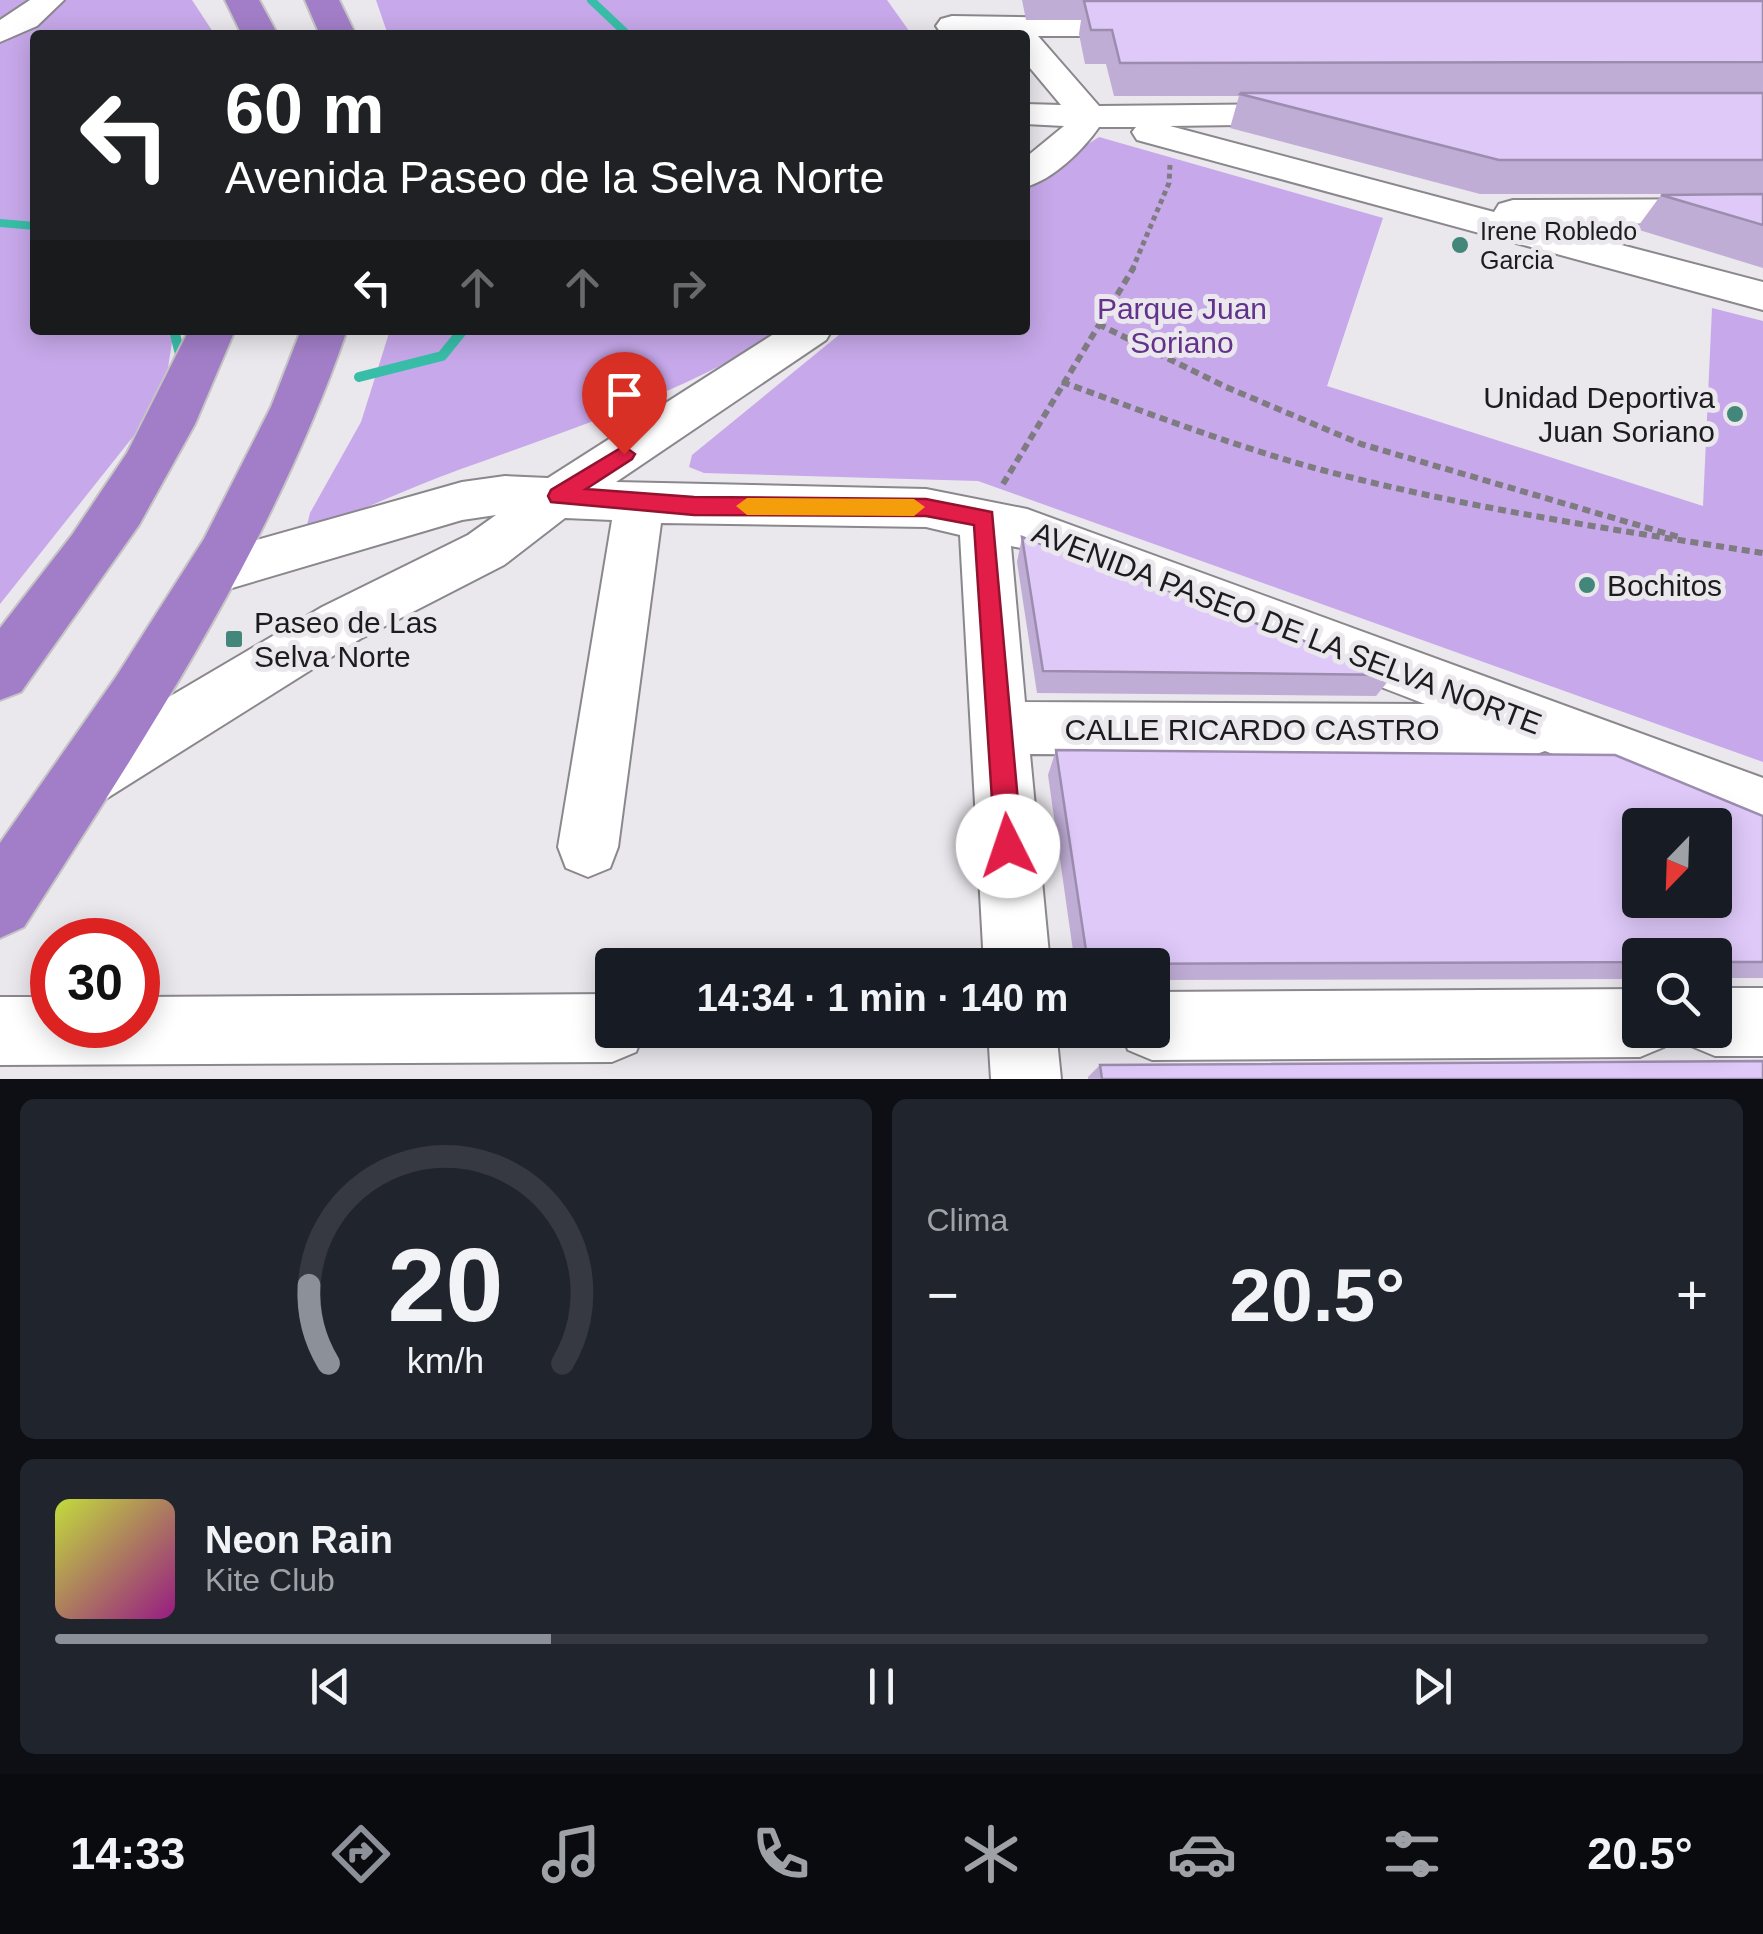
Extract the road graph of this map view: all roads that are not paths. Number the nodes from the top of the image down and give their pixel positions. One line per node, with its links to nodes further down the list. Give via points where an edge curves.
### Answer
1 (49, 0): 11 (street)
2 (242, 0): 7 (highway)
3 (322, 0): 8 (highway)
4 (930, 0): 9 (street)
5 (989, 0): 10 (street)
6 (1170, 26): 12 (street)
7 (257, 30)
8 (336, 30)
9 (954, 30)
10 (1015, 30)
11 (0, 32)
12 (1030, 33)
13 (1030, 46): 16 (street)
14 (1030, 114): 16 (street)
15 (1334, 114): 16 (street)
16 (1095, 117): 17 (street); 19 (street)
17 (1031, 172)
18 (1763, 211): 19 (street)
19 (1448, 212): 20 (street)
20 (1763, 296)
21 (210, 335): 28 (highway, via 137,488)
22 (322, 335): 27 (highway, via 304,392)
23 (803, 335): 24 (street)
24 (559, 496): 25 (street, AVENIDA PASEO DE LA SELVA NORTE); 27 (street, AVENIDA PASEO DE LA SELVA NORTE, via 462,501); 31 (street, via 486,550 341,623)
25 (640, 502): 26 (street, AVENIDA PASEO DE LA SELVA NORTE, via 926,508); 33 (street)
26 (984, 518): 29 (street); 30 (street, AVENIDA PASEO DE LA SELVA NORTE)
27 (215, 572): 31 (highway)
28 (0, 674)
29 (1000, 728): 30 (street, CALLE RICARDO CASTRO); 35 (street)
30 (1563, 732): 32 (street, AVENIDA PASEO DE LA SELVA NORTE)
31 (78, 783): 34 (highway)
32 (1763, 807)
33 (588, 847)
34 (0, 903)
35 (1016, 948)
36 (1732, 1022): 37 (street)
37 (1763, 1022)
38 (1622, 1023): 39 (street)
39 (1170, 1026)
40 (595, 1028): 41 (street)
41 (0, 1030)
42 (1023, 1048): 43 (street)
43 (1026, 1079)

